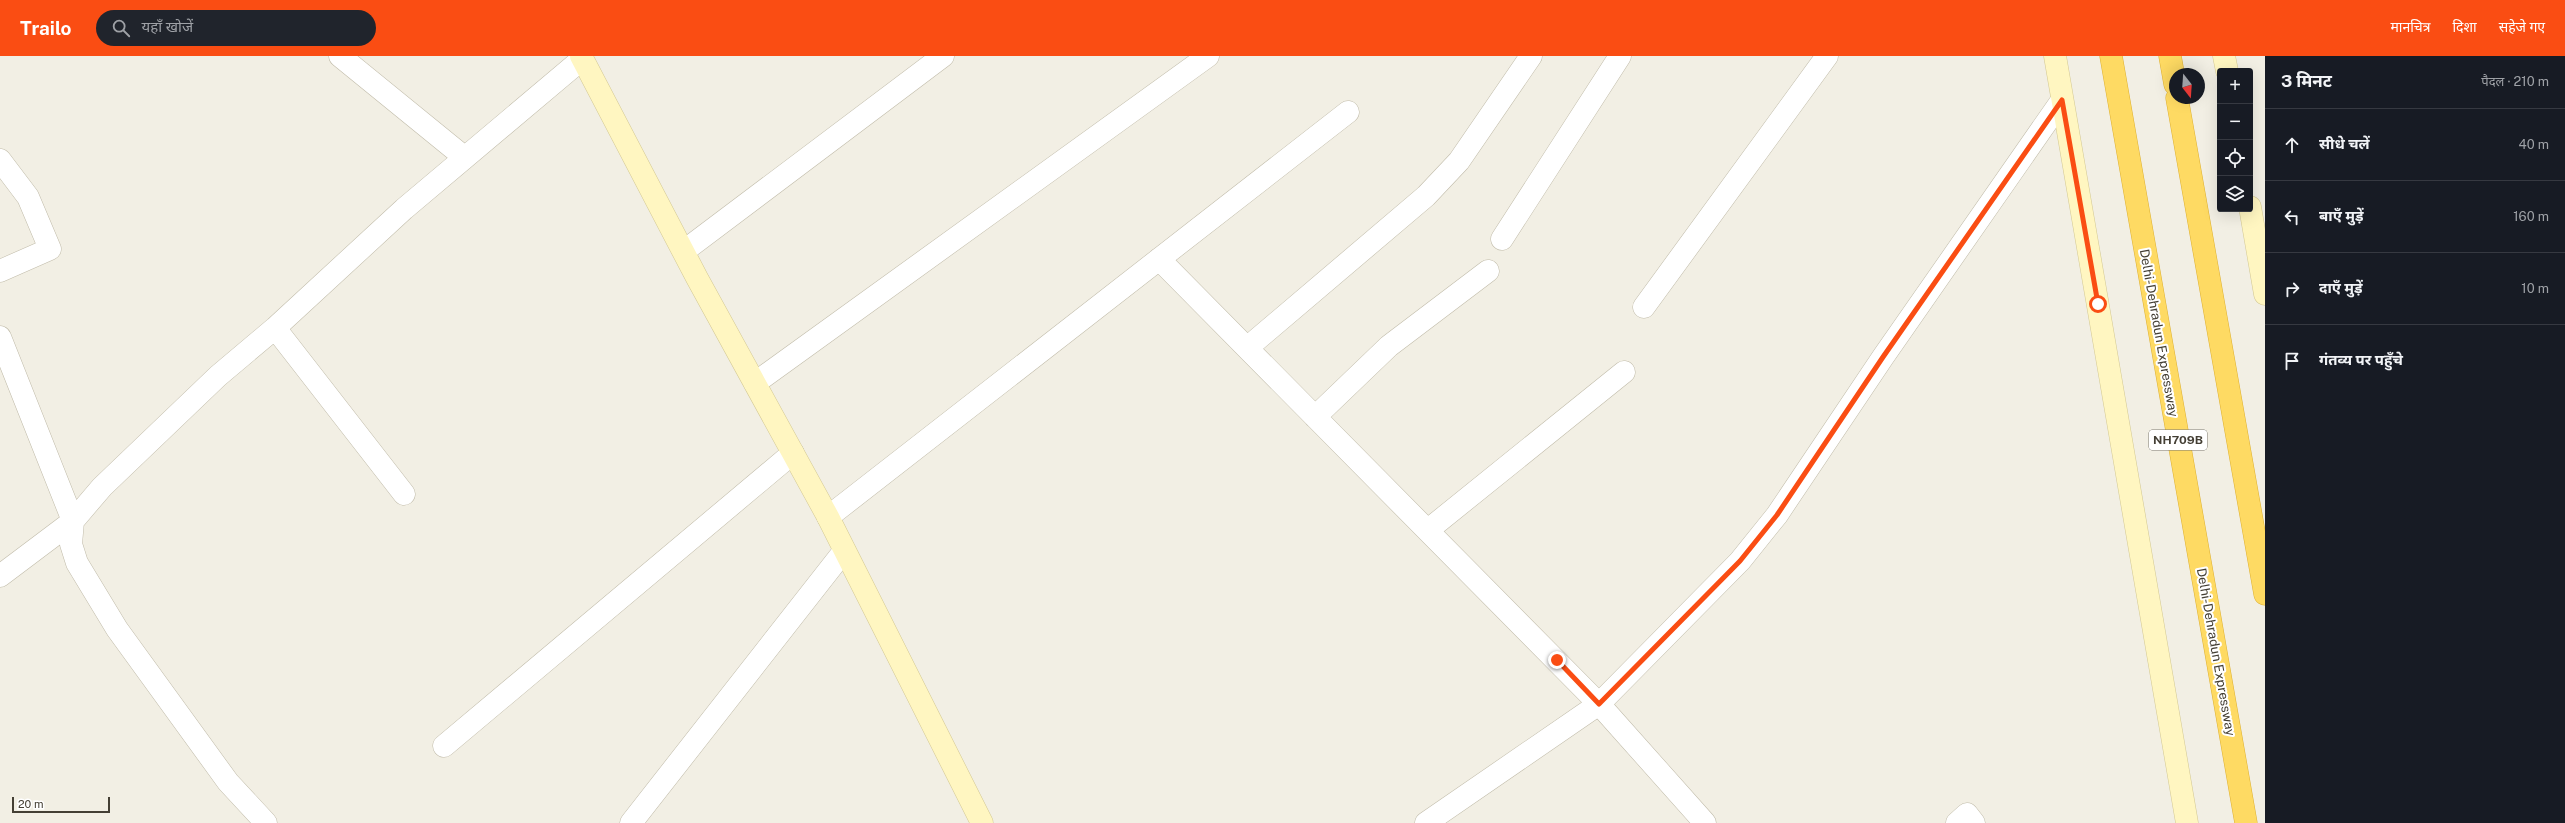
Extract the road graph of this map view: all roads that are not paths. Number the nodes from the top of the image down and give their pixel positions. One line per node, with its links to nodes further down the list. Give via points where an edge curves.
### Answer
1 (340, 56): 17 (street)
2 (943, 56): 21 (street)
3 (1208, 56): 31 (street)
4 (1532, 56): 29 (street, via 1459,161 1426,196)
5 (1620, 56): 20 (street)
6 (1827, 56): 26 (street)
7 (2055, 56): 14 (street)
8 (2111, 56): 51 (highway, Delhi-Dehradun Expressway / NH709B)
9 (2170, 56): 12 (highway)
10 (2224, 56): 13 (street)
11 (581, 58): 17 (street); 21 (street)
12 (2172, 68)
13 (2226, 68)
14 (2062, 100): 41 (street, via 1883,357 1777,515 1740,561); 50 (street)
15 (2178, 104): 40 (highway)
16 (1348, 112): 22 (street)
17 (464, 157): 27 (street)
18 (0, 160): 23 (street, via 28,197 50,249)
19 (2251, 212): 25 (street)
20 (1502, 239)
21 (684, 251): 31 (street)
22 (1159, 259): 29 (street); 35 (street)
23 (0, 271)
24 (1488, 271): 32 (street, via 1389,346)
25 (2265, 294)
26 (1644, 307)
27 (275, 328): 34 (street); 36 (street, via 218,376 102,487)
28 (0, 337): 36 (street)
29 (1247, 348): 32 (street)
30 (1624, 372): 37 (street)
31 (755, 383): 33 (street)
32 (1315, 417): 37 (street)
33 (793, 453): 35 (street); 42 (street)
34 (404, 494)
35 (828, 517): 38 (street)
36 (73, 521): 39 (street); 43 (street, via 71,544 77,563 117,628 228,782)
37 (1428, 530): 41 (street)
38 (844, 551): 44 (street); 45 (street)
39 (0, 576)
40 (2265, 594)
41 (1599, 704): 46 (street); 47 (street)
42 (444, 746)
43 (266, 823)
44 (631, 823)
45 (982, 823)
46 (1426, 823)
47 (1705, 823)
48 (1957, 823): 49 (street, via 1967,814)
49 (1974, 823)
50 (2187, 823)
51 (2246, 823)

